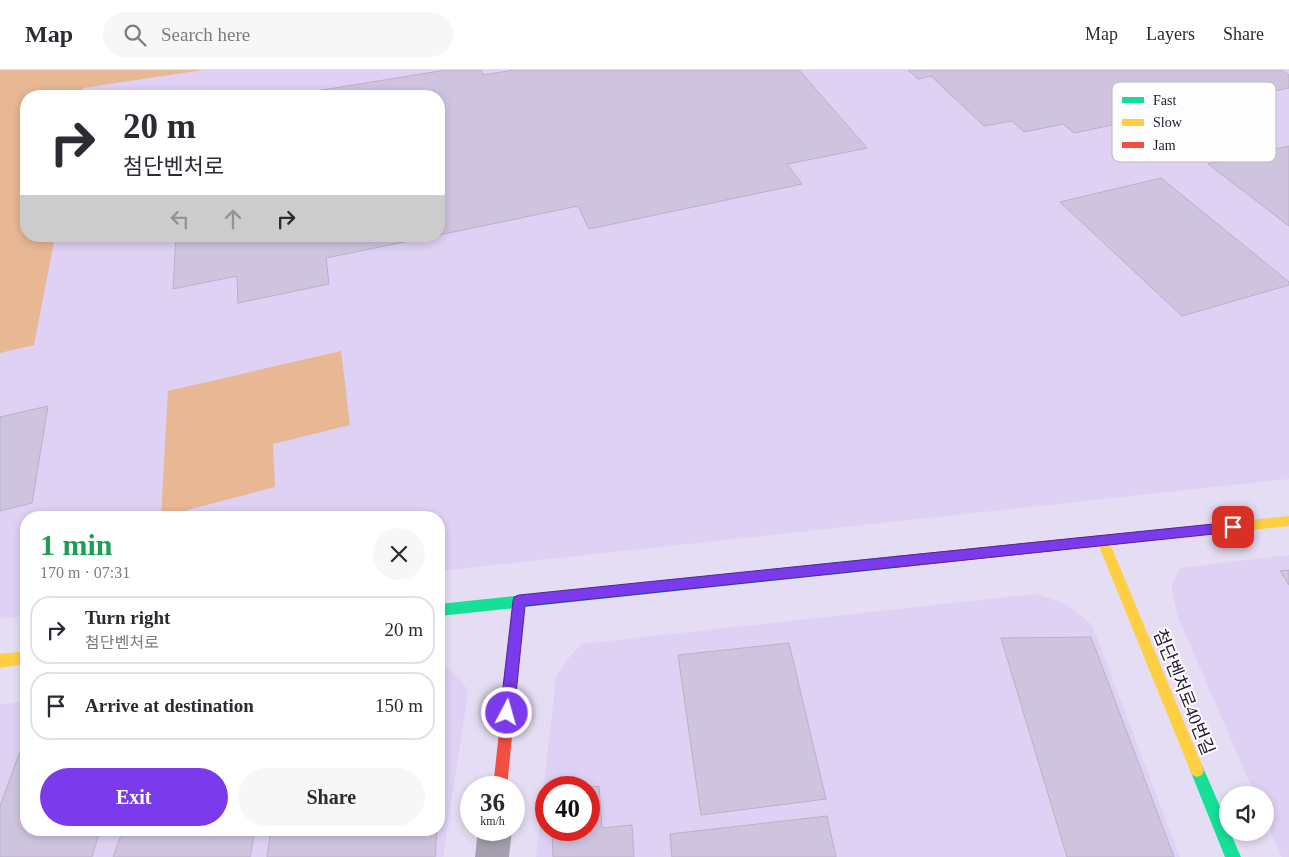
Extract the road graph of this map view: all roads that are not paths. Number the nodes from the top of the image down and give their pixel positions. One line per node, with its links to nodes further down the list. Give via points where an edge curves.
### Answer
1 (1289, 521): 2 (street)
2 (1103, 541): 3 (street); 10 (street, 첨단벤처로40번길)
3 (519, 601): 4 (street); 7 (street)
4 (445, 609)
5 (20, 659): 6 (street)
6 (0, 661)
7 (501, 776)
8 (494, 841): 9 (street)
9 (492, 857)
10 (1233, 857)

